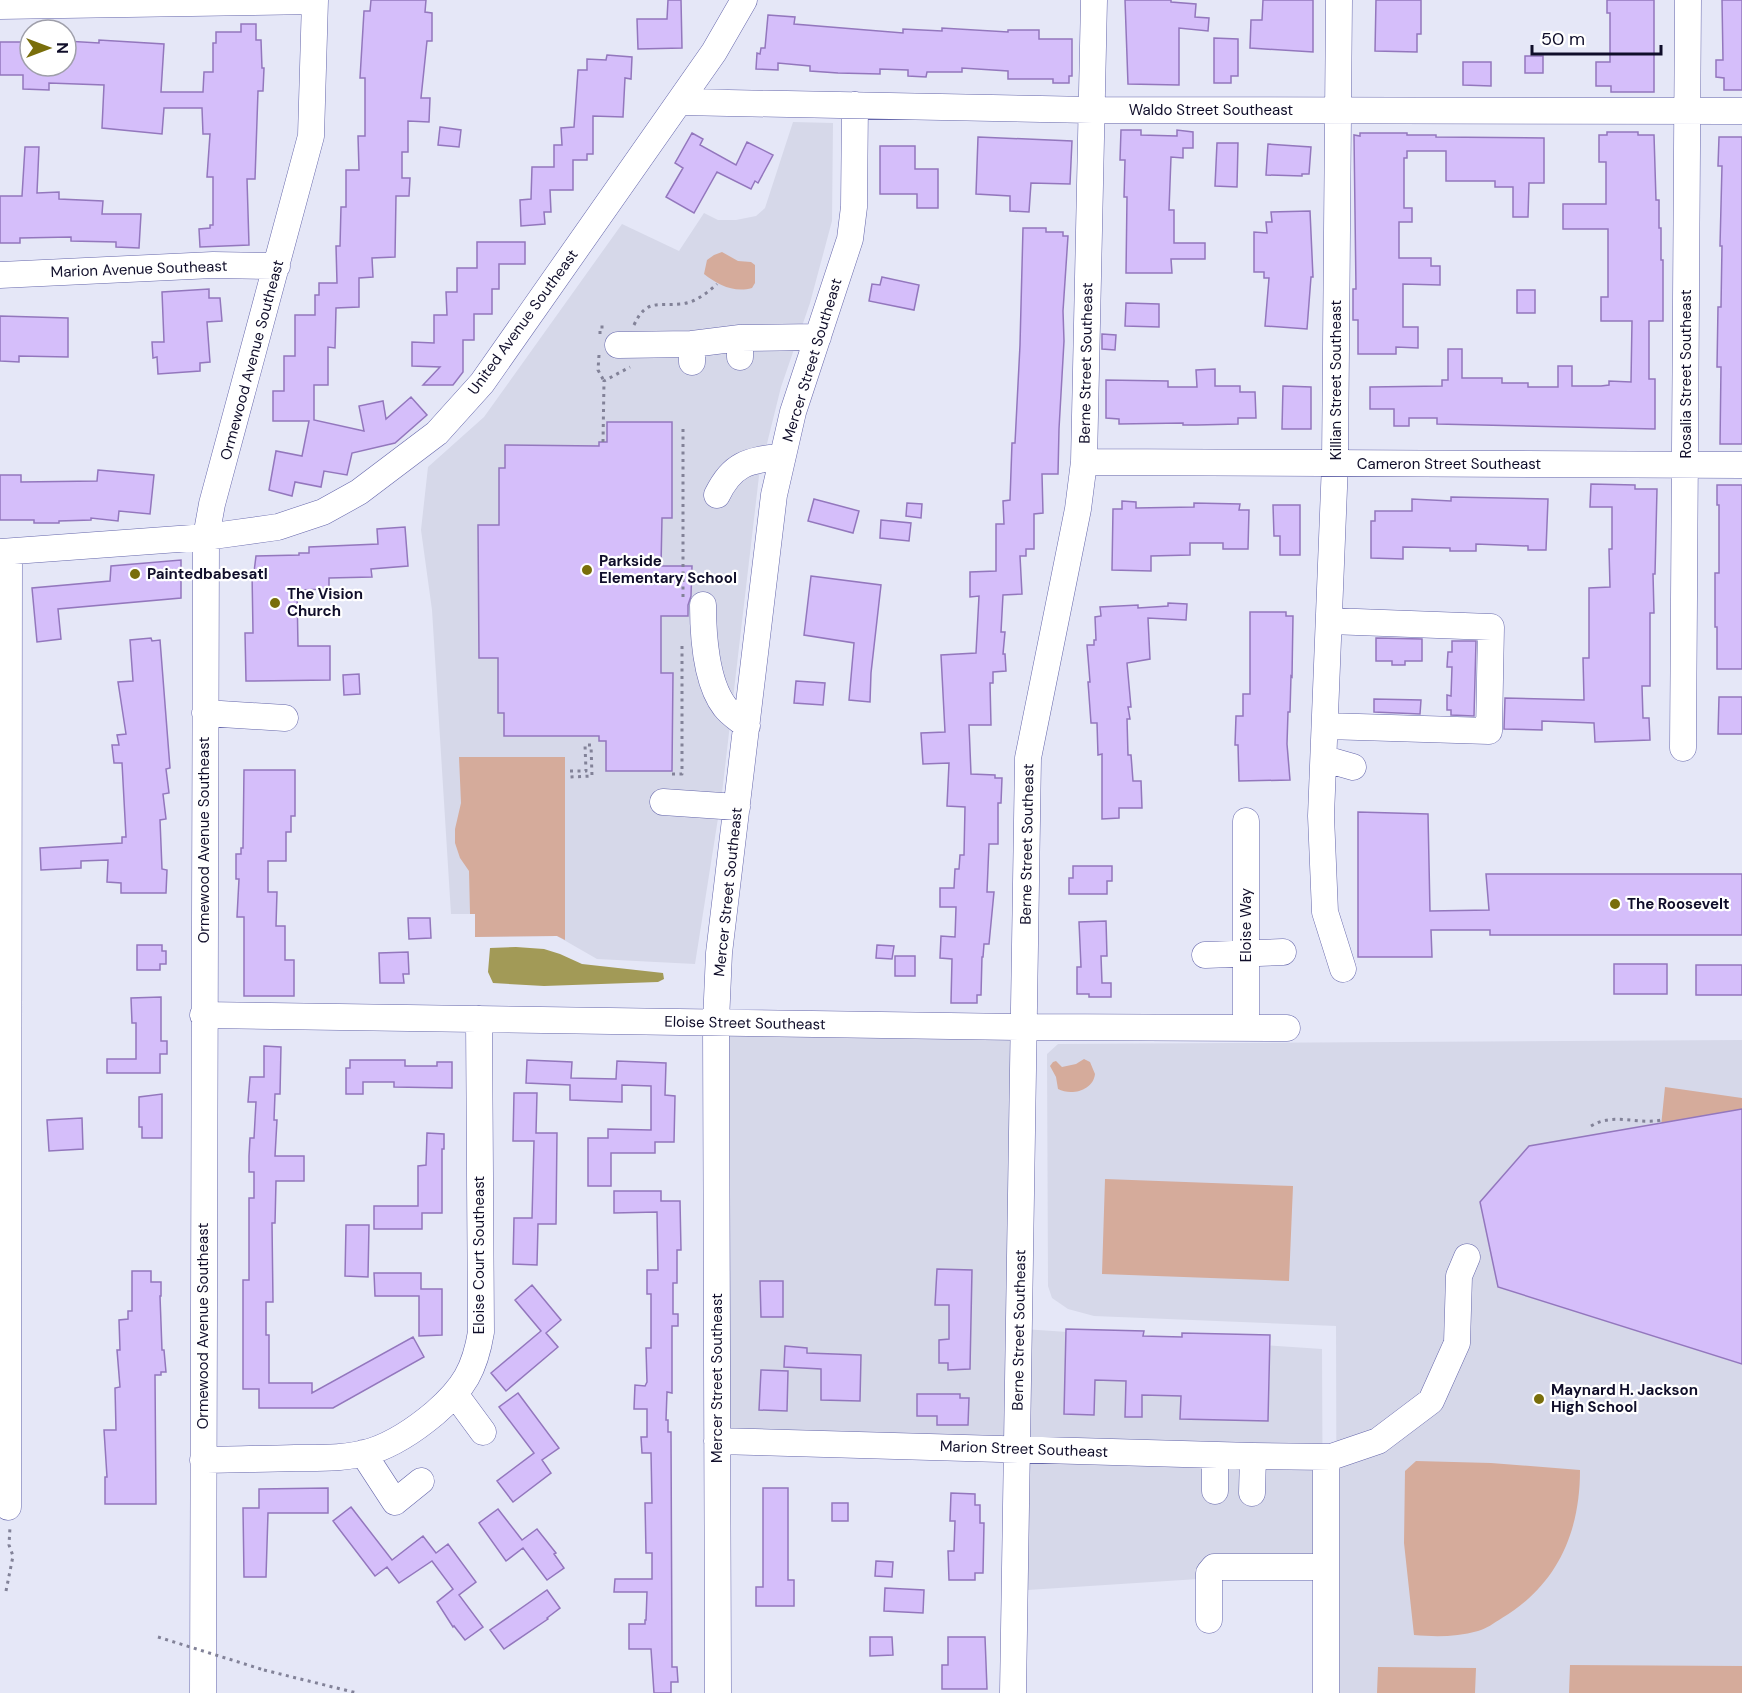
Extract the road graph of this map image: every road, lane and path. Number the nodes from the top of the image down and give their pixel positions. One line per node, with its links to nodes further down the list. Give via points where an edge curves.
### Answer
1 (744, 0): 7 (street, United Avenue Southeast)
2 (1094, 0): 9 (street, Berne Street Southeast)
3 (1339, 0): 10 (street, Killian Street Southeast)
4 (1688, 0): 11 (street, Rosalia Street Southeast)
5 (315, 1): 6 (street); 13 (street, Ormewood Avenue Southeast, via 311,136)
6 (0, 6)
7 (680, 102): 8 (street, Waldo Street Southeast); 25 (street, United Avenue Southeast, via 482,383 437,433 360,492 323,512 278,527)
8 (855, 105): 9 (street, Waldo Street Southeast); 15 (street, Mercer Street Southeast, via 850,239)
9 (1092, 110): 10 (street, Waldo Street Southeast); 20 (street, Berne Street Southeast)
10 (1338, 110): 11 (street, Waldo Street Southeast); 21 (street, Killian Street Southeast)
11 (1688, 111): 12 (street, Waldo Street Southeast); 22 (street, Rosalia Street Southeast)
12 (1742, 111)
13 (278, 266): 14 (street, Marion Avenue Southeast, via 213,265); 25 (street, Ormewood Avenue Southeast)
14 (0, 275)
15 (818, 337): 17 (street, via 692,353); 19 (street, Mercer Street Southeast, via 794,407)
16 (618, 345): 17 (street)
17 (651, 345): 18 (path, via 640,362 604,381)
18 (603, 442)
19 (783, 456): 24 (street, via 741,465 724,481); 32 (street, Mercer Street Southeast, via 774,495)
20 (1084, 462): 21 (street, Cameron Street Southeast); 49 (street, Berne Street Southeast, via 1028,758)
21 (1335, 463): 22 (street, Cameron Street Southeast); 28 (street, Killian Street Southeast)
22 (1685, 465): 23 (street, Cameron Street Southeast); 34 (street, Rosalia Street Southeast)
23 (1742, 465)
24 (717, 495)
25 (206, 537): 26 (street, United Avenue Southeast); 30 (street, Ormewood Avenue Southeast)
26 (9, 552): 29 (street); 67 (street)
27 (703, 605): 32 (street, via 703,629 716,692 725,707)
28 (1330, 621): 33 (street, Killian Street Southeast); 33 (street, via 1491,627 1489,730)
29 (18, 647)
30 (205, 713): 31 (street); 46 (street, Ormewood Avenue Southeast)
31 (285, 718)
32 (747, 726): 40 (street, Mercer Street Southeast)
33 (1326, 726): 35 (street, Killian Street Southeast)
34 (1683, 748)
35 (1325, 759): 36 (street); 45 (street, Killian Street Southeast, via 1321,816 1325,912)
36 (1353, 767)
37 (570, 771): 38 (path, via 586,771 585,745 591,745 592,776)
38 (570, 777)
39 (663, 802): 40 (street)
40 (737, 807): 48 (street, Mercer Street Southeast, via 719,953)
41 (1246, 821): 43 (street, Eloise Way)
42 (1283, 952): 43 (street)
43 (1246, 954): 44 (street); 50 (street, Eloise Way)
44 (1205, 955)
45 (1343, 969)
46 (203, 1015): 47 (street, Eloise Street Southeast); 63 (street, Ormewood Avenue Southeast)
47 (479, 1019): 48 (street, Eloise Street Southeast); 55 (street, Eloise Court Southeast, via 481,1332 477,1356)
48 (716, 1022): 49 (street, Eloise Street Southeast); 57 (street, Mercer Street Southeast)
49 (1023, 1027): 50 (street, Eloise Street Southeast); 58 (street, Berne Street Southeast)
50 (1246, 1028): 51 (street, Eloise Street Southeast)
51 (1287, 1028)
52 (1661, 1120): 53 (path, via 1617,1118 1600,1120)
53 (1591, 1126)
54 (1467, 1257): 62 (street, Marion Street Southeast, via 1459,1276 1457,1343 1431,1401 1378,1441)
55 (455, 1394): 56 (street); 59 (street, Eloise Court Southeast, via 417,1428)
56 (483, 1432)
57 (717, 1441): 58 (street, Marion Street Southeast); 74 (street, Mercer Street Southeast)
58 (1018, 1449): 60 (street, Marion Street Southeast); 75 (street, Berne Street Southeast)
59 (363, 1453): 63 (street, Eloise Court Southeast); 64 (street, via 395,1502)
60 (1215, 1455): 61 (street, Marion Street Southeast); 65 (street)
61 (1253, 1456): 62 (street, Marion Street Southeast); 66 (street)
62 (1328, 1457): 68 (street)
63 (202, 1460): 72 (street, Ormewood Avenue Southeast)
64 (421, 1481)
65 (1215, 1491)
66 (1252, 1493)
67 (8, 1507): 69 (path, via 13,1556)
68 (1326, 1567): 70 (street, via 1214,1567 1209,1573); 76 (street)
69 (6, 1591)
70 (1209, 1620)
71 (158, 1637): 73 (path, bridge, via 264,1670)
72 (202, 1693)
73 (357, 1693)
74 (718, 1693)
75 (1013, 1693)
76 (1326, 1693)

